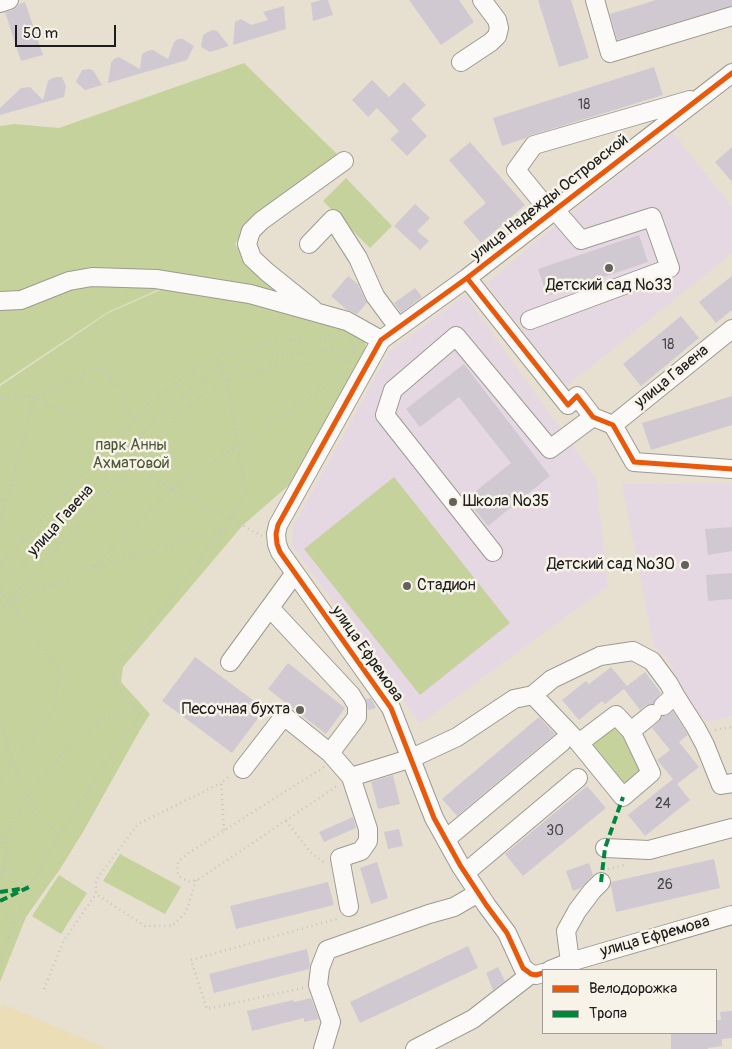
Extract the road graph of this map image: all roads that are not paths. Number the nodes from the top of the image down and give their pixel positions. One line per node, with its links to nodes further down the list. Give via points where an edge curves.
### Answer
1 (9, 0): 4 (street)
2 (482, 0): 6 (street, via 497,20 498,36)
3 (595, 0): 5 (street, via 610,53)
4 (0, 3)
5 (732, 16)
6 (461, 62)
7 (732, 73): 8 (street, улица Надежды Островской)
8 (700, 97): 10 (street, улица Надежды Островской); 10 (street, via 534,145 516,170)
9 (344, 161): 14 (street, via 261,220 251,230 247,244 252,258)
10 (553, 211): 12 (street, улица Надежды Островской); 15 (street, via 581,240 652,217 670,268)
11 (308, 244): 16 (street, via 333,218 358,258 375,296)
12 (467, 278): 16 (street, улица Надежды Островской); 19 (street, via 568,404 577,396)
13 (0, 301): 14 (street, via 21,300 92,277 156,279 250,294)
14 (320, 314): 18 (street, via 347,321)
15 (530, 320)
16 (398, 327): 18 (street, улица Надежды Островской)
17 (732, 329): 20 (street, улица Гавена)
18 (379, 344): 23 (street, улица Ефремова, via 278,525 277,544)
19 (593, 417): 20 (street); 22 (street, via 550,449 456,336 393,390 386,415)
20 (613, 425): 21 (street, via 634,462)
21 (732, 469)
22 (493, 552)
23 (295, 574): 24 (street); 31 (street, улица Ефремова, via 391,708)
24 (270, 608): 25 (street); 30 (street, via 357,705 357,717)
25 (230, 662)
26 (533, 695): 27 (street, via 552,679 600,656 633,651 652,661 669,684); 29 (street); 31 (street, via 514,698 457,737)
27 (664, 705): 28 (street); 35 (street, via 696,728 721,785)
28 (631, 731): 29 (street, via 616,715); 29 (street, via 650,773 623,797)
29 (571, 742): 37 (street)
30 (333, 756): 32 (street, via 284,716); 33 (street)
31 (412, 758): 33 (street); 37 (street, улица Ефремова, via 434,818)
32 (243, 770)
33 (351, 777): 42 (street, via 368,829 368,841 361,851 340,858)
34 (578, 778): 39 (street)
35 (732, 783)
36 (731, 832): 38 (street, via 650,850)
37 (446, 839): 39 (street, улица Ефремова)
38 (605, 848)
39 (465, 873): 41 (street, улица Ефремова)
40 (602, 876): 44 (street, via 566,931)
41 (478, 893): 46 (street, улица Ефремова, via 507,933 523,968); 47 (street, via 454,907 327,950 318,985 331,1022)
42 (345, 912)
43 (732, 915): 44 (street, улица Ефремова)
44 (570, 962): 45 (street, улица Ефремова)
45 (552, 969)
46 (537, 974): 48 (street, via 473,1019)
47 (323, 1049)
48 (416, 1049)

